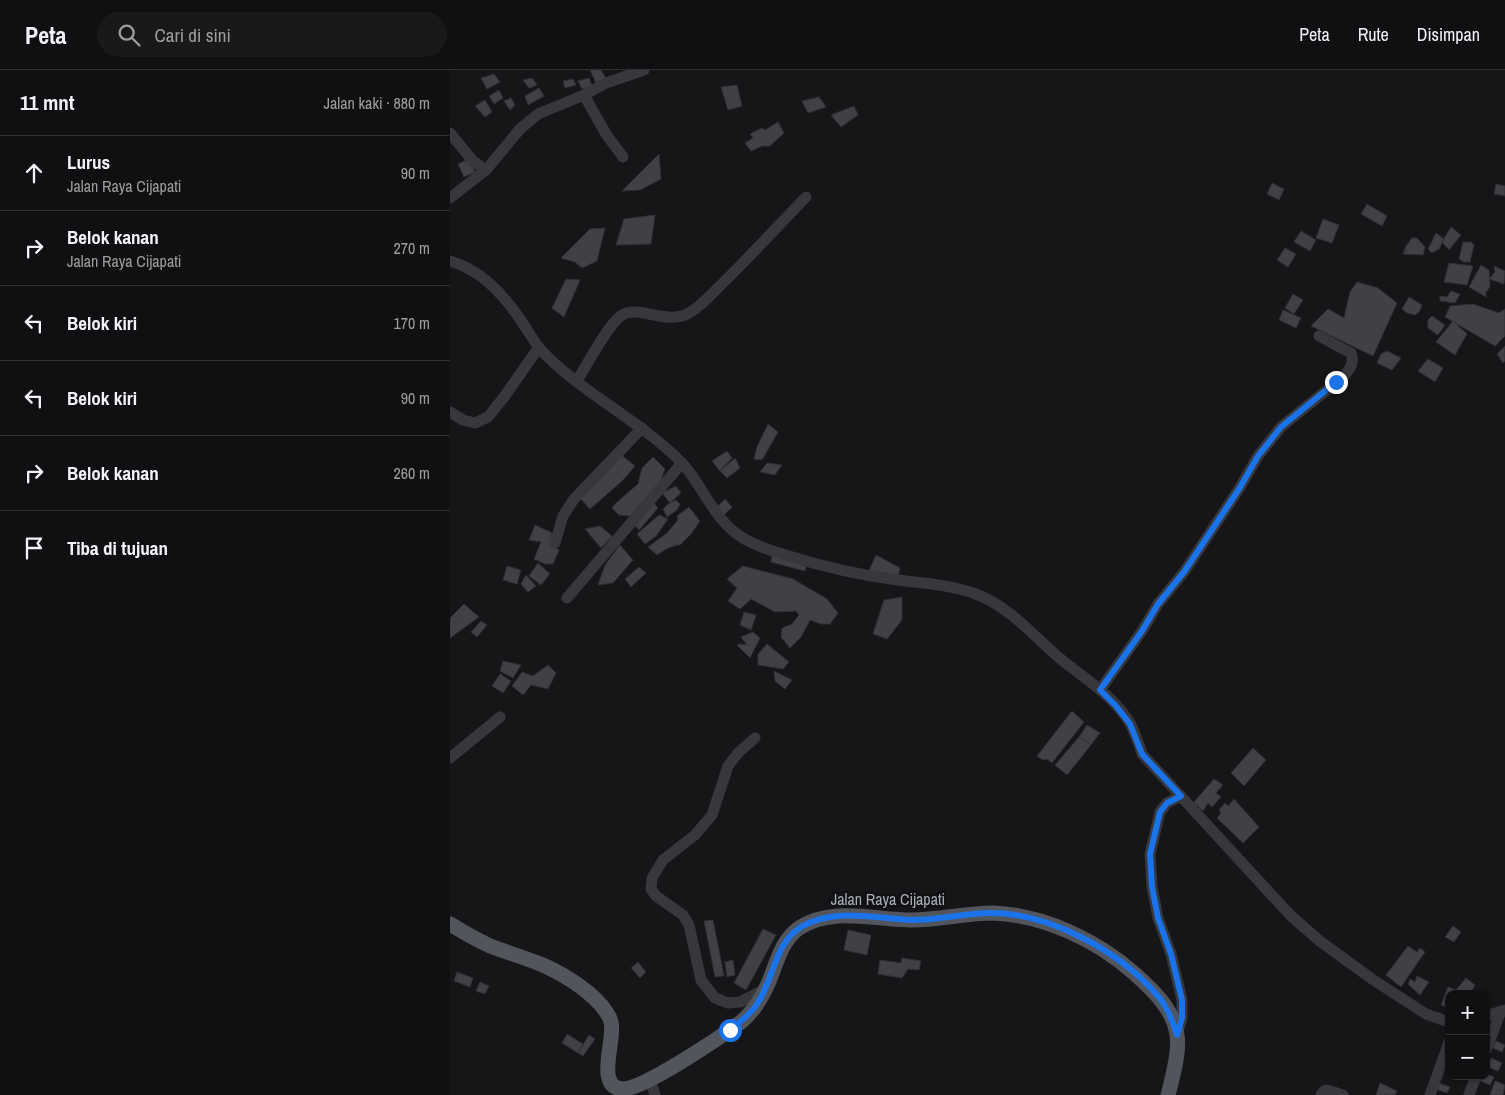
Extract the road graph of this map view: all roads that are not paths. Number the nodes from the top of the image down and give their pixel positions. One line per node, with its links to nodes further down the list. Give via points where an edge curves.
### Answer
1 (644, 70): 2 (street)
2 (584, 94): 4 (street); 5 (street, via 538,114 520,129)
3 (450, 134): 5 (street, via 473,161)
4 (623, 157)
5 (486, 170): 7 (street)
6 (806, 197): 11 (street, via 692,312 677,318 635,312 618,317)
7 (450, 198)
8 (450, 261): 10 (street, via 462,264 485,278 501,294)
9 (1319, 336): 17 (street, via 1351,353 1348,371 1281,427 1258,456 1184,572 1158,604)
10 (539, 347): 11 (street); 12 (street, via 488,417 475,423)
11 (577, 381): 13 (street)
12 (450, 412)
13 (642, 428): 14 (street); 15 (street, via 574,499 563,516)
14 (682, 464): 16 (street); 17 (street, via 718,515 745,540 814,564 974,594 1012,614 1060,659)
15 (554, 543)
16 (566, 598)
17 (1100, 690): 21 (street, via 1130,724 1142,754)
18 (500, 717): 20 (street)
19 (756, 738): 23 (street, via 728,766 712,815 695,835 663,860 652,878 651,889 656,896 684,914 701,980 715,998 728,1003 740,1002)
20 (450, 758)
21 (1181, 796): 26 (street, via 1313,936 1426,1014); 27 (street, via 1167,803 1160,812 1150,854 1158,918 1182,1000 1182,1018)
22 (450, 924): 32 (main road, Jalan Raya Cijapati, via 490,946 556,971 596,1001 611,1021 607,1072)
23 (764, 990): 27 (main road, Jalan Raya Cijapati, via 786,940 802,926 822,917 847,915 914,920 992,913 1012,915 1052,924 1108,952 1158,996 1170,1014); 30 (main road, Jalan Raya Cijapati, via 744,1020)
24 (1503, 1010): 25 (street); 28 (street)
25 (1490, 1015)
26 (1445, 1021)
27 (1177, 1035): 34 (main road, Jalan Raya Cijapati)
28 (1490, 1041)
29 (1445, 1053): 37 (street)
30 (650, 1080): 32 (main road, Jalan Raya Cijapati, via 626,1089); 33 (street)
31 (1475, 1080): 38 (street)
32 (611, 1090)
33 (656, 1095)
34 (1168, 1095)
35 (1321, 1095): 36 (street, via 1327,1090)
36 (1343, 1095)
37 (1430, 1095)
38 (1469, 1095)

